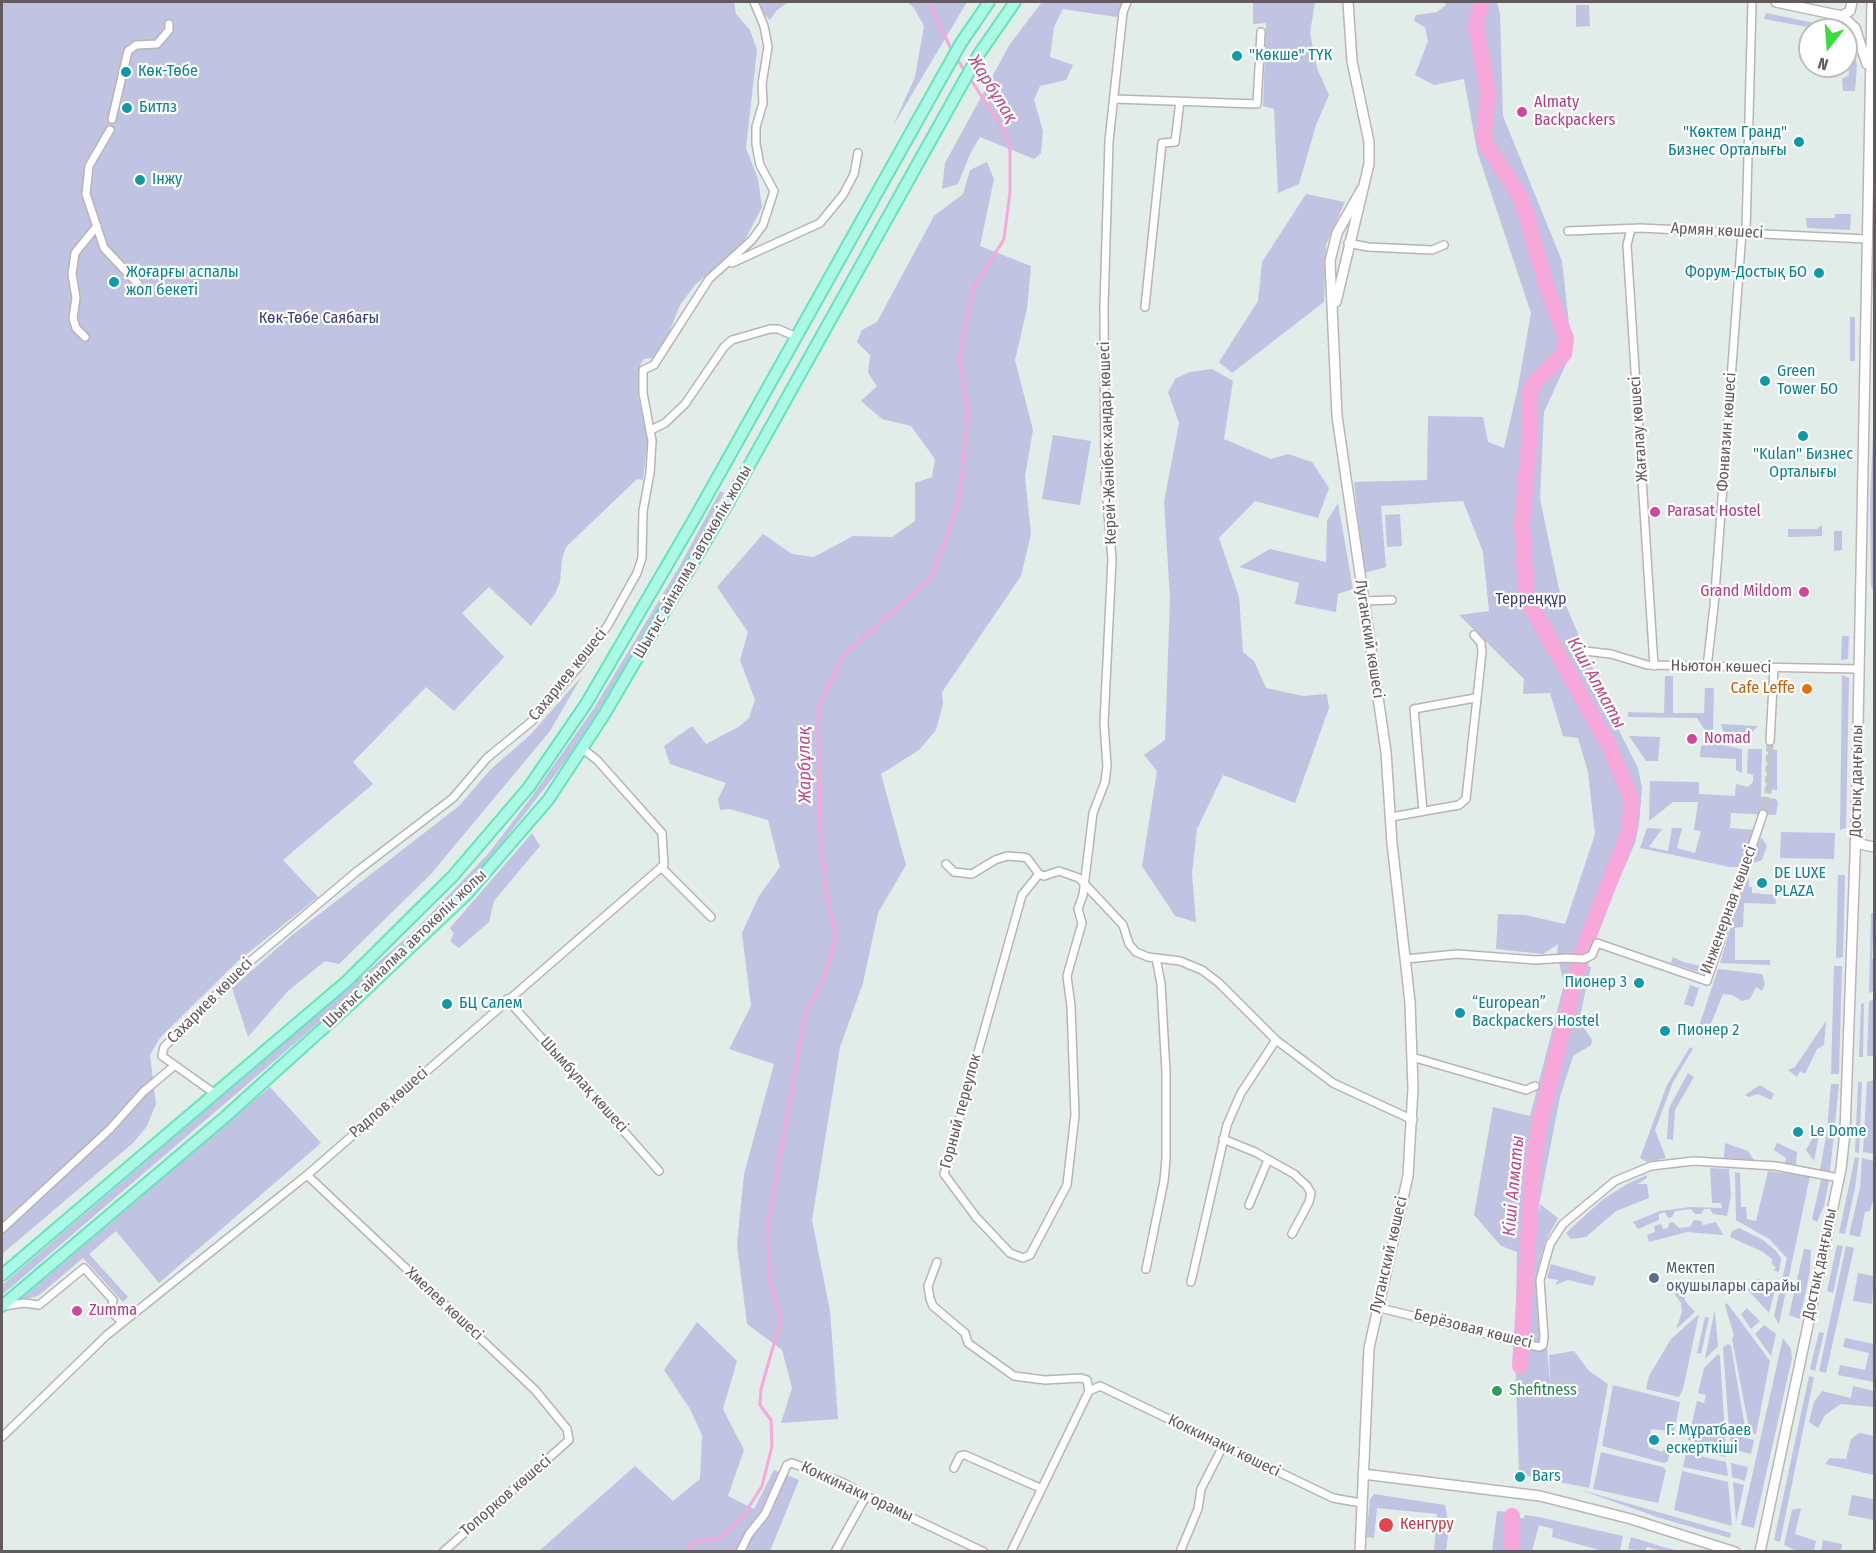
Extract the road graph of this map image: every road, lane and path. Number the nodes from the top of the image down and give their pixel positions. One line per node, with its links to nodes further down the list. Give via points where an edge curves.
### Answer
1 (754, 2): 30 (street, Сахариев көшесі, via 768,47 763,103 756,127 760,165 774,191 763,225)
2 (989, 2): 35 (main road, via 961,43)
3 (1015, 2): 47 (main road, Шығыс айналма автокөлік жолы, via 980,54 756,453)
4 (1126, 2): 14 (street, Керей-Жәнібек хандар көшесі)
5 (1348, 2): 21 (street, Луганский көшесі, via 1352,61 1370,142)
6 (1752, 2): 26 (street, Фонвизин көшесі)
7 (1776, 2): 10 (street)
8 (1852, 2): 10 (street, via 1850,11)
9 (1872, 2): 13 (street, Достық даңғылы)
10 (1842, 16): 13 (street, via 1855,28)
11 (169, 24): 17 (street, via 169,30 157,44 136,45 128,51)
12 (1261, 32): 15 (street, via 1257,104)
13 (1870, 75): 18 (street, Достық даңғылы)
14 (1114, 99): 15 (street); 56 (street, Керей-Жәнібек хандар көшесі, via 1104,307 1105,477 1112,559 1104,739 1107,766 1093,813)
15 (1180, 101): 32 (street, via 1175,142 1162,143)
16 (1875, 102): 18 (street)
17 (112, 119)
18 (1869, 125): 22 (street, Достық даңғылы)
19 (110, 130): 23 (street, via 89,166 86,194)
20 (858, 153): 30 (street, via 854,174 843,195 820,223)
21 (1362, 189): 28 (street, Луганский көшесі); 33 (street, Луганский көшесі, via 1334,242 1330,261)
22 (1871, 212): 27 (street, Достық даңғылы)
23 (97, 226): 31 (street, via 104,248); 34 (street, via 75,253 72,274 76,298 73,318)
24 (1630, 229): 25 (street, Армян көшесі); 26 (street, Армян көшесі); 41 (street, Жағалау көшесі, via 1627,245)
25 (1568, 231)
26 (1744, 232): 27 (street, Армян көшесі); 42 (street, Фонвизин көшесі)
27 (1867, 239): 44 (street, Достық даңғылы)
28 (1348, 243): 29 (street, via 1432,250); 33 (street, Луганский көшесі)
29 (1444, 245)
30 (726, 265): 36 (street, Сахариев көшесі, via 709,279 654,365 643,370 643,393)
31 (138, 284)
32 (1145, 307)
33 (1335, 320): 38 (street, Луганский көшесі, via 1337,416)
34 (85, 337)
35 (797, 337): 36 (street, via 770,329 732,340 685,405); 65 (main road, via 586,704 529,787 453,876 347,981)
36 (651, 430): 63 (street, Сахариев көшесі, via 642,558 628,590 580,665 532,721 488,758 453,798 356,872 246,965 164,1047 162,1056)
37 (1392, 600): 38 (street)
38 (1364, 601): 50 (street, Луганский көшесі, via 1386,752)
39 (1474, 635): 45 (street, via 1482,652)
40 (1585, 651): 41 (street, Ньютон көшесі)
41 (1654, 666): 42 (street, Ньютон көшесі)
42 (1707, 667): 43 (street, Ньютон көшесі)
43 (1774, 668): 44 (street, Ньютон көшесі); 46 (street)
44 (1859, 669): 51 (street, Достық даңғылы)
45 (1475, 698): 48 (street, via 1466,799 1459,805); 48 (street, via 1414,709)
46 (1770, 741)
47 (584, 748): 54 (street, via 662,833); 79 (main road, Шығыс айналма автокөлік жолы, via 548,800 459,902 225,1117)
48 (1423, 811): 50 (street)
49 (1763, 814): 59 (street, Инженерная көшесі, via 1707,981 1597,943 1592,955 1584,960 1448,954)
50 (1391, 817): 59 (street, Луганский көшесі)
51 (1855, 843): 52 (street); 71 (street, Достық даңғылы, via 1848,1079)
52 (1875, 847)
53 (946, 864): 55 (street, via 954,872 972,874 995,860 1021,856)
54 (661, 867): 57 (street); 60 (street, Радлов көшесі)
55 (1039, 874): 56 (street, via 1059,871); 56 (street, Горный переулок, via 1022,895 944,1174 1003,1246 1023,1258 1030,1255 1067,1185 1075,1115 1071,1006 1066,983 1082,923 1078,909)
56 (1085, 883): 58 (street, via 1123,925 1136,952)
57 (711, 917)
58 (1156, 958): 61 (street, via 1180,961 1202,970); 76 (street, via 1166,1072 1166,1159)
59 (1406, 959): 62 (street, Луганский көшесі)
60 (507, 999): 69 (street, Шымбұлақ көшесі); 70 (street, Радлов көшесі)
61 (1276, 1040): 66 (street, via 1334,1083); 67 (street, via 1241,1093)
62 (1412, 1057): 64 (street, via 1526,1090); 66 (street, Луганский көшесі)
63 (174, 1066): 65 (street, Сахариев көшесі); 73 (street, via 142,1092 110,1129)
64 (1535, 1086)
65 (214, 1093): 77 (main road)
66 (1413, 1120): 80 (street, Луганский көшесі, via 1408,1176)
67 (1223, 1139): 68 (street); 78 (street)
68 (1268, 1160): 72 (street); 74 (street, via 1294,1174 1311,1193)
69 (659, 1171)
70 (307, 1175): 81 (street, Радлов көшесі); 84 (street, Хмелев көшесі, via 535,1390 567,1429)
71 (1839, 1178): 80 (street, Берёзовая көшесі, via 1776,1166 1694,1161 1651,1166 1619,1179 1572,1215 1550,1244 1540,1280 1543,1345 1514,1342); 99 (street, Достық даңғылы)
72 (1249, 1205)
73 (2, 1228)
74 (1292, 1234)
75 (937, 1262): 82 (street, via 928,1286 930,1299 965,1333 968,1343 1014,1376 1081,1378 1087,1380)
76 (1146, 1269)
77 (2, 1275)
78 (1191, 1282)
79 (2, 1306): 81 (street, via 39,1305 84,1268 113,1300 111,1311)
80 (1376, 1307): 87 (street, Луганский көшесі, via 1369,1348)
81 (122, 1323): 83 (street, Радлов көшесі)
82 (1089, 1391): 85 (street, Коккинаки көшесі, via 1100,1386); 88 (street)
83 (2, 1437)
84 (569, 1440): 91 (street, Топорков көшесі)
85 (1222, 1446): 90 (street, Коккинаки көшесі, via 1333,1498); 96 (street, via 1201,1490 1198,1509)
86 (954, 1468): 88 (street, via 960,1456 965,1455)
87 (1363, 1474): 90 (street, Луганский көшесі); 98 (street, via 1558,1501)
88 (1040, 1488): 95 (street)
89 (866, 1496): 92 (street, Коккинаки орамы, via 797,1463 787,1465 765,1514); 93 (street); 94 (street, Коккинаки орамы)
90 (1361, 1503): 97 (street, Луганский көшесі)
91 (443, 1551)
92 (740, 1551)
93 (835, 1551)
94 (984, 1551)
95 (1011, 1551)
96 (1180, 1551)
97 (1360, 1551)
98 (1735, 1551)
99 (1760, 1551)

